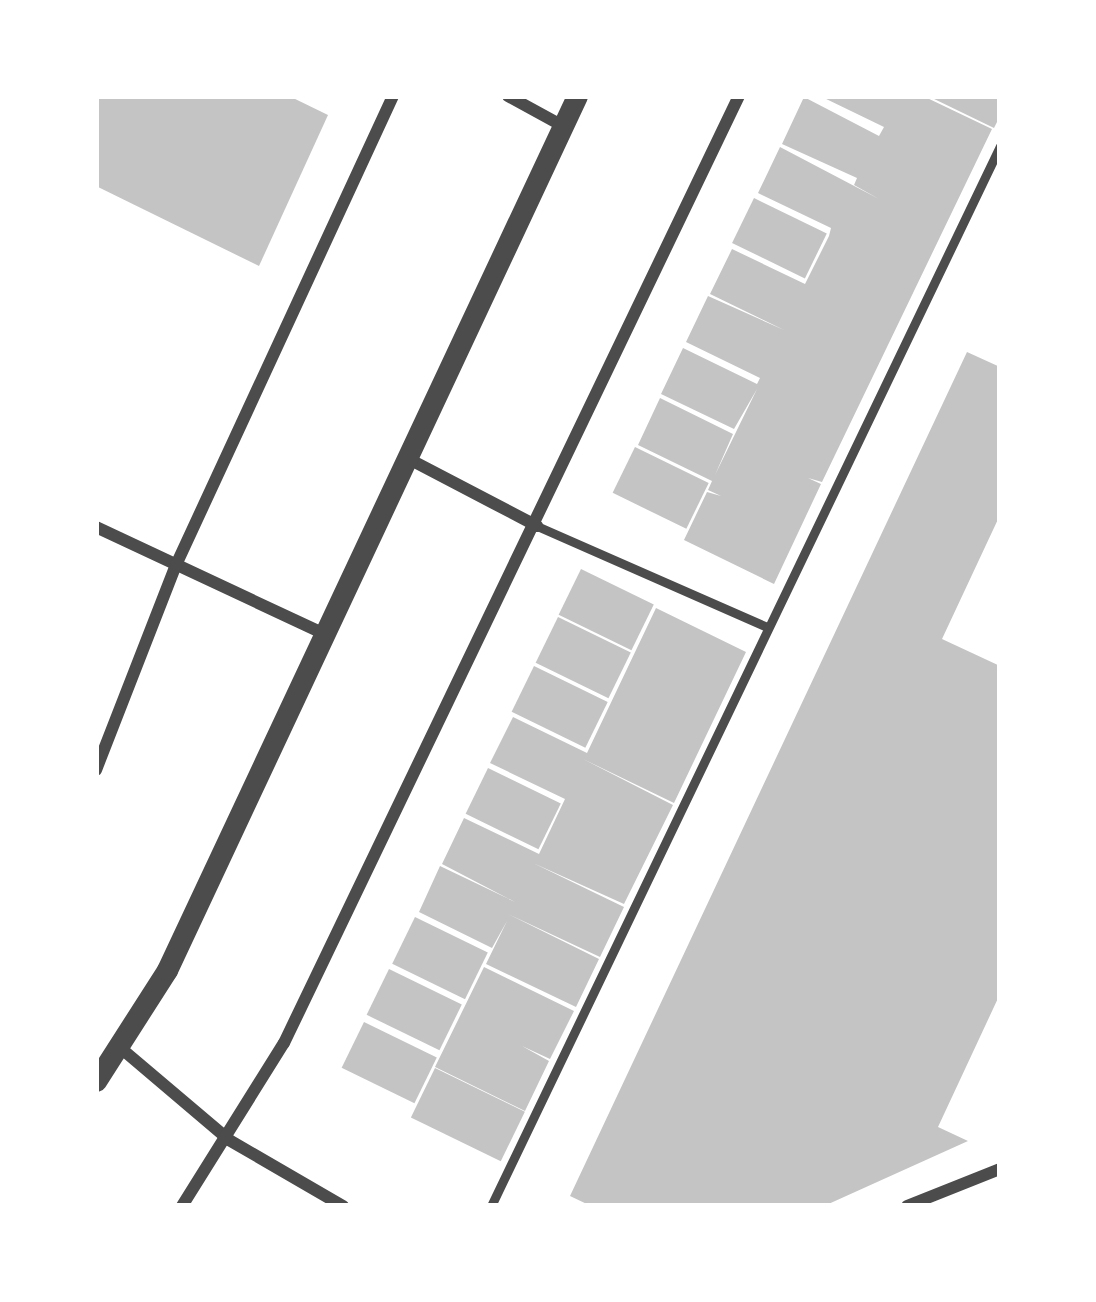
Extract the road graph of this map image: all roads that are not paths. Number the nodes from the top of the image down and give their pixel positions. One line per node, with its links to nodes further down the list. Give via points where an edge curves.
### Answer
1 (393, 96): 10 (street)
2 (508, 96): 5 (street)
3 (577, 96): 5 (street)
4 (739, 96): 8 (street)
5 (563, 127): 7 (street)
6 (1000, 146): 11 (lane)
7 (407, 458): 8 (street); 12 (street)
8 (537, 526): 11 (lane); 16 (street)
9 (96, 527): 10 (street)
10 (176, 565): 12 (street); 13 (street)
11 (764, 626): 20 (lane)
12 (320, 632): 14 (street)
13 (96, 770)
14 (123, 1050): 15 (street); 16 (street)
15 (96, 1081)
16 (229, 1140): 18 (street); 19 (street)
17 (1000, 1168): 21 (street)
18 (182, 1206)
19 (343, 1206)
20 (490, 1206)
21 (907, 1206)

